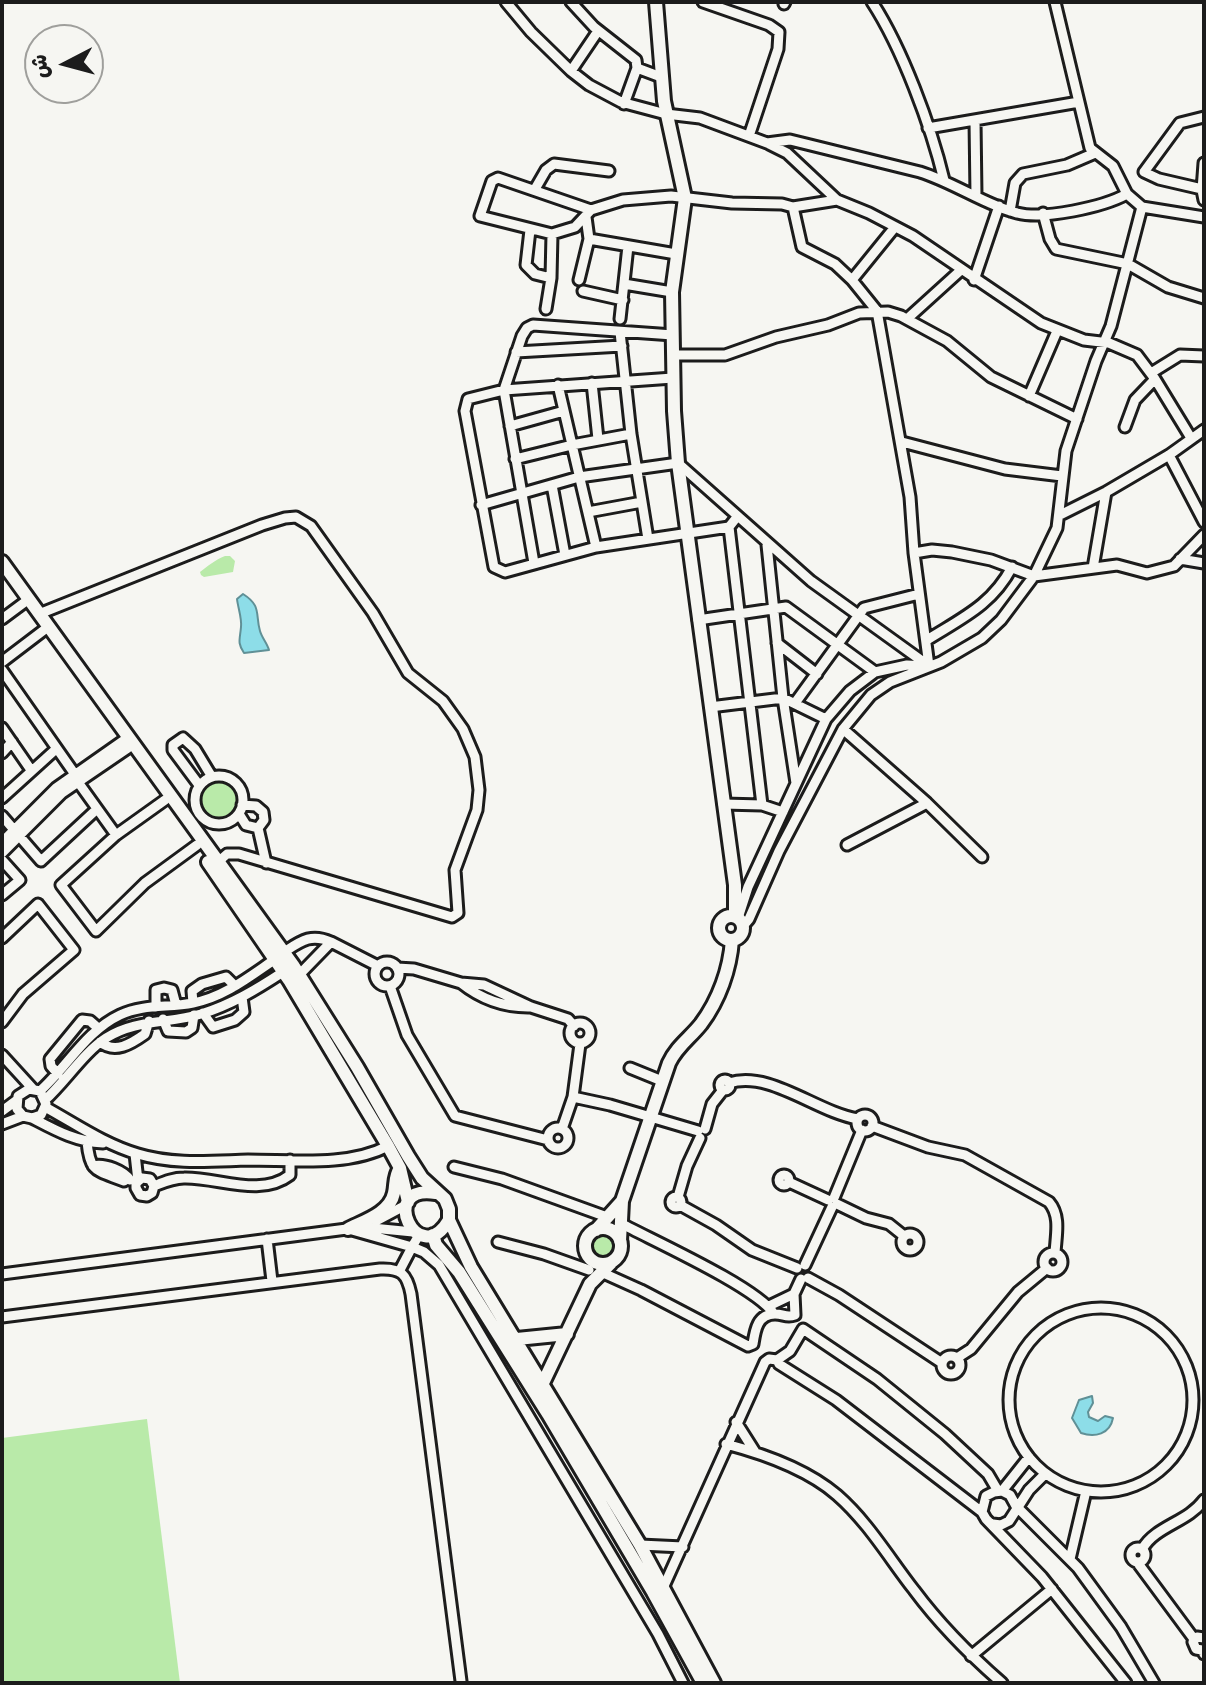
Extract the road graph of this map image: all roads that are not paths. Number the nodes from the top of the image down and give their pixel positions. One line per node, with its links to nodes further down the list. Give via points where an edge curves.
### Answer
1 (506, 2): 9 (street)
2 (571, 2): 7 (street)
3 (656, 2): 10 (street)
4 (703, 2): 17 (street, via 779,32)
5 (872, 2): 16 (street)
6 (1055, 2): 11 (street)
7 (598, 31): 8 (street, via 636,60); 9 (street)
8 (637, 68): 10 (street); 12 (street)
9 (571, 71): 12 (street)
10 (661, 77): 13 (street)
11 (1079, 102): 15 (street); 19 (street)
12 (624, 104): 13 (street)
13 (666, 114): 17 (street, via 700,118); 27 (street)
14 (1204, 117): 24 (street, via 1180,123 1144,172)
15 (975, 121): 16 (street); 26 (street)
16 (928, 128): 22 (street)
17 (749, 136): 18 (street)
18 (767, 143): 22 (street, via 795,141); 28 (street, via 787,153)
19 (1095, 153): 25 (street, via 1113,166); 33 (street, via 1023,174 1015,183)
20 (1204, 163): 24 (street)
21 (609, 171): 23 (street, via 554,164)
22 (944, 180): 26 (street)
23 (535, 189): 34 (street); 38 (street, via 495,178 480,216)
24 (1202, 189): 29 (street)
25 (1127, 194): 32 (street); 35 (street)
26 (976, 195): 30 (street)
27 (685, 198): 31 (street); 34 (street, via 623,200); 42 (street)
28 (837, 200): 31 (street); 37 (street)
29 (1204, 200)
30 (999, 206): 33 (street); 48 (street)
31 (793, 207): 47 (street, via 802,247 825,257)
32 (1142, 207): 36 (street); 43 (street)
33 (1010, 211): 35 (street)
34 (588, 213): 39 (street, via 575,227); 40 (street)
35 (1043, 213): 43 (street, via 1056,249)
36 (1202, 213)
37 (895, 227): 44 (street); 47 (street)
38 (530, 230): 39 (street); 45 (street, via 526,265)
39 (552, 234): 45 (street)
40 (589, 239): 41 (street); 46 (street)
41 (628, 246): 42 (street); 49 (street)
42 (676, 254): 51 (street)
43 (1128, 264): 52 (street, via 1168,287); 62 (street)
44 (961, 270): 48 (street); 57 (street)
45 (551, 278): 54 (street)
46 (579, 280)
47 (852, 280): 55 (street)
48 (974, 280): 59 (street)
49 (624, 284): 51 (street); 53 (street)
50 (583, 291): 53 (street)
51 (672, 292): 61 (street)
52 (1204, 298)
53 (623, 300): 56 (street)
54 (546, 309)
55 (877, 311): 57 (street); 66 (street, via 725,355); 83 (street)
56 (620, 319)
57 (907, 319): 74 (street, via 947,341 991,377)
58 (578, 329): 60 (street); 64 (street); 65 (street, via 533,325)
59 (1057, 331): 62 (street); 74 (street)
60 (620, 332): 61 (street); 63 (street)
61 (673, 335): 66 (street)
62 (1103, 342): 68 (street, via 1137,355); 76 (street)
63 (622, 346): 64 (street); 70 (street)
64 (576, 349): 65 (street)
65 (516, 352): 73 (street)
66 (673, 355): 69 (street)
67 (1204, 356): 68 (street, via 1180,355)
68 (1153, 376): 78 (street, via 1135,400); 81 (street)
69 (673, 378): 70 (street); 87 (street)
70 (625, 381): 71 (street); 80 (street)
71 (592, 383): 72 (street); 82 (street)
72 (558, 385): 73 (street); 75 (street)
73 (504, 390): 77 (street); 95 (street, via 474,396 465,404)
74 (1029, 396): 76 (street)
75 (564, 411): 77 (street); 84 (street)
76 (1077, 419): 89 (street)
77 (510, 426): 86 (street)
78 (1125, 427)
79 (1204, 430): 81 (street)
80 (631, 434): 82 (street); 88 (street)
81 (1191, 438): 85 (street)
82 (598, 439): 84 (street)
83 (902, 442): 89 (street, via 1005,469); 106 (street)
84 (572, 445): 86 (street); 90 (street)
85 (1169, 455): 92 (street); 99 (street)
86 (515, 459): 93 (street)
87 (678, 463): 88 (street); 98 (street); 101 (street)
88 (637, 468): 90 (street); 94 (street)
89 (1062, 476): 97 (street)
90 (579, 477): 91 (street); 96 (street)
91 (552, 485): 93 (street); 107 (street)
92 (1106, 492): 97 (street); 113 (street)
93 (521, 493): 95 (street); 110 (street)
94 (642, 502): 96 (street); 103 (street)
95 (481, 505): 110 (street, via 496,570)
96 (588, 512): 105 (street)
97 (1060, 515): 115 (street)
98 (737, 517): 100 (street); 104 (street)
99 (1204, 522)
100 (729, 527): 101 (street); 120 (street)
101 (687, 533): 103 (street); 123 (street)
102 (1204, 535): 108 (street)
103 (648, 539): 105 (street)
104 (767, 545): 118 (street); 121 (street)
105 (596, 547): 107 (street)
106 (914, 553): 112 (street, via 952,552); 116 (street)
107 (565, 555): 110 (street)
108 (1180, 559): 111 (street); 113 (street, via 1147,573 1125,565)
109 (2, 562): 117 (street)
110 (534, 563)
111 (1204, 563)
112 (1012, 567): 115 (street); 125 (street, via 994,595)
113 (1093, 568): 115 (street)
114 (2, 573): 117 (street)
115 (1034, 576): 129 (street, via 982,638)
116 (919, 594): 121 (street, via 867,606); 125 (street)
117 (26, 601): 119 (street); 122 (street); 124 (street)
118 (773, 609): 120 (street); 126 (street); 127 (street, via 791,609)
119 (39, 614): 157 (street); 172 (street, via 276,520 296,517 311,526 408,673 443,701 463,729 478,769 477,810 455,870 459,903 452,917)
120 (739, 615): 123 (street); 134 (street)
121 (858, 615): 127 (street); 129 (street)
122 (2, 619)
123 (698, 620): 136 (street)
124 (44, 630): 128 (street); 141 (street)
125 (927, 640): 129 (street)
126 (777, 643): 132 (street); 133 (street)
127 (839, 645): 131 (street); 132 (street)
128 (2, 662)
129 (929, 666): 131 (street); 139 (street, via 871,695)
130 (2, 670): 142 (street)
131 (875, 672): 137 (street)
132 (817, 674): 135 (street)
133 (783, 698): 134 (street); 135 (street); 147 (street)
134 (749, 702): 136 (street); 154 (street)
135 (795, 703): 137 (street)
136 (710, 707): 153 (street)
137 (826, 719): 147 (street)
138 (2, 728): 140 (street)
139 (843, 729): 152 (street); 174 (street, via 749,919)
140 (12, 742): 143 (street); 144 (street)
141 (126, 745): 145 (street); 150 (street)
142 (55, 750): 144 (street); 145 (street)
143 (2, 753)
144 (31, 770): 149 (street)
145 (76, 777): 155 (street); 163 (street)
146 (212, 777): 148 (street); 148 (street, via 183,738 173,750); 156 (street, via 234,781 242,795)
147 (796, 784): 158 (street)
148 (199, 785): 151 (street)
149 (2, 798)
150 (165, 800): 164 (street); 166 (street)
151 (195, 803): 157 (street); 160 (street)
152 (927, 803): 167 (street); 169 (street)
153 (723, 804): 154 (street); 174 (street)
154 (762, 805): 158 (street)
155 (97, 809): 163 (street, via 41,861); 164 (street)
156 (240, 810): 160 (street, via 221,824); 161 (street, via 246,825); 161 (street, via 256,806 263,812)
157 (182, 812): 162 (street)
158 (783, 812): 174 (street)
159 (2, 816): 163 (street)
160 (208, 822): 162 (street)
161 (258, 828): 172 (street)
162 (196, 831): 171 (street)
163 (17, 833): 165 (street); 168 (street)
164 (116, 835): 166 (street, via 61,885 96,931 145,883)
165 (2, 842)
166 (197, 845): 178 (street)
167 (847, 845)
168 (2, 853)
169 (982, 857)
170 (2, 860): 173 (street, via 20,880)
171 (218, 862): 172 (street, via 227,854 239,854); 178 (street)
172 (266, 863)
173 (2, 895)
174 (738, 920): 176 (street, via 740,936); 176 (street, via 724,917 719,925 721,935)
175 (2, 938): 195 (street, via 38,904 74,950 23,994)
176 (732, 940): 204 (street, via 727,973 708,1012 674,1052)
177 (331, 942): 178 (street, via 306,937); 179 (street); 183 (street)
178 (279, 956): 181 (street); 182 (street); 183 (street)
179 (378, 966): 180 (street, via 388,962); 186 (street, via 377,980)
180 (397, 968): 186 (street, via 398,979); 196 (street, via 484,985)
181 (259, 970): 184 (street); 185 (street)
182 (283, 972): 184 (street); 220 (street)
183 (299, 975): 229 (street, via 408,1156)
184 (266, 983): 187 (street)
185 (235, 986): 188 (street); 188 (street, via 226,977 202,984 192,991)
186 (390, 986): 217 (street, via 407,1035 455,1116)
187 (242, 997): 191 (street); 191 (street, via 244,1012 235,1020 213,1027)
188 (193, 1003): 189 (street)
189 (176, 1005): 190 (street); 190 (street, via 174,993 164,988 156,990)
190 (156, 1007): 192 (street)
191 (198, 1014): 193 (street); 193 (street, via 186,1032 168,1031)
192 (118, 1016): 197 (street); 198 (street)
193 (163, 1019): 194 (street)
194 (149, 1021): 198 (street); 199 (street, via 145,1034 120,1048)
195 (2, 1022)
196 (574, 1026): 200 (street, via 572,1039); 200 (street, via 589,1028 589,1038)
197 (98, 1028): 203 (street); 203 (street, via 82,1020 50,1059)
198 (124, 1028): 199 (street)
199 (100, 1042): 205 (street)
200 (580, 1044): 206 (street)
201 (2, 1055): 205 (street)
202 (630, 1068): 204 (street)
203 (58, 1074): 205 (street)
204 (662, 1081): 209 (street)
205 (41, 1097): 207 (street, via 25,1090); 210 (street, via 41,1115); 219 (street)
206 (573, 1097): 209 (street); 214 (street)
207 (17, 1100): 208 (street); 210 (street, via 17,1109)
208 (4, 1108)
209 (650, 1116): 216 (street); 230 (street)
210 (28, 1117): 212 (street); 218 (street)
211 (858, 1119): 213 (street, via 869,1116); 215 (street); 216 (street, via 746,1079 726,1086)
212 (2, 1124)
213 (872, 1126): 215 (street); 258 (street, via 965,1155 1049,1202 1056,1212 1055,1253 1061,1267 1047,1268 1018,1292 971,1349)
214 (562, 1129): 217 (street, via 553,1129); 217 (street, via 568,1137 564,1147 554,1148)
215 (862, 1130): 231 (street)
216 (701, 1133): 248 (street, via 679,1201 752,1250)
217 (548, 1140)
218 (87, 1142): 219 (street); 227 (street, via 89,1164)
219 (106, 1143): 221 (street)
220 (388, 1146): 222 (street, via 337,1159); 225 (street)
221 (140, 1155): 223 (street); 227 (street)
222 (290, 1160): 223 (street); 226 (street, via 287,1178 254,1186)
223 (217, 1161): 226 (street)
224 (454, 1167): 233 (street)
225 (400, 1168): 232 (street); 237 (street, via 392,1199 382,1212)
226 (219, 1180): 227 (street)
227 (141, 1181)
228 (789, 1182): 231 (street)
229 (436, 1193): 232 (street, via 425,1191); 234 (street, via 445,1199)
230 (622, 1201): 233 (street); 235 (street)
231 (833, 1202): 241 (street, via 889,1224); 248 (street)
232 (407, 1204): 236 (street); 239 (street, via 405,1215)
233 (607, 1217): 238 (street)
234 (449, 1220): 240 (street); 257 (street, via 471,1267)
235 (622, 1224): 243 (street); 254 (street, via 732,1282)
236 (362, 1227): 237 (street); 239 (street)
237 (348, 1229): 242 (street); 245 (street)
238 (596, 1230): 243 (street, via 613,1231); 247 (street, via 586,1241)
239 (416, 1233): 240 (street); 245 (street)
240 (433, 1235): 283 (street, via 548,1414)
241 (904, 1236)
242 (267, 1239): 250 (street); 252 (street)
243 (620, 1241): 246 (street)
244 (498, 1242): 247 (street)
245 (412, 1247): 249 (street); 282 (street, via 439,1265)
246 (611, 1263): 247 (street); 247 (street)
247 (593, 1266): 254 (street, via 748,1346 760,1320); 256 (street)
248 (801, 1267): 251 (street, via 796,1274)
249 (400, 1270): 252 (street); 281 (street, via 411,1294)
250 (2, 1274)
251 (804, 1278): 253 (street); 260 (street)
252 (272, 1281): 255 (street)
253 (794, 1294): 254 (street); 254 (street, via 793,1317)
254 (772, 1310)
255 (2, 1317)
256 (567, 1334): 257 (street); 261 (street)
257 (517, 1339): 261 (street)
258 (957, 1358): 260 (street, via 950,1355); 260 (street, via 956,1374 945,1373)
259 (777, 1360): 262 (street, via 765,1362); 267 (street, via 795,1346 801,1330 808,1330 945,1434); 271 (street)
260 (942, 1363)
261 (543, 1383): 273 (street)
262 (736, 1422): 263 (street); 264 (street)
263 (726, 1444): 264 (street); 274 (street)
264 (755, 1452): 280 (street, via 835,1494)
265 (1029, 1457): 266 (street); 267 (street); 268 (street, via 1011,1416 1010,1386 1023,1350 1035,1336 1066,1314 1102,1307 1155,1325 1187,1367 1192,1408 1185,1435 1171,1460 1141,1482 1123,1489)
266 (1045, 1474): 268 (street); 270 (street)
267 (1000, 1491): 270 (street); 271 (street, via 986,1496)
268 (1086, 1491): 275 (street)
269 (1204, 1500): 278 (street, via 1147,1541 1145,1558 1137,1562)
270 (1016, 1506): 272 (street, via 1009,1521); 275 (street)
271 (982, 1512): 272 (street)
272 (993, 1524): 277 (street)
273 (640, 1545): 274 (street); 276 (street)
274 (683, 1547): 276 (street)
275 (1070, 1559): 287 (street, via 1121,1627)
276 (664, 1586): 284 (street)
277 (1052, 1589): 280 (street); 286 (street)
278 (1199, 1639): 279 (street, via 1196,1649)
279 (1203, 1651)
280 (971, 1656): 285 (street)
281 (462, 1682)
282 (683, 1683)
283 (703, 1683)
284 (714, 1683)
285 (1002, 1683)
286 (1126, 1683)
287 (1154, 1683)

